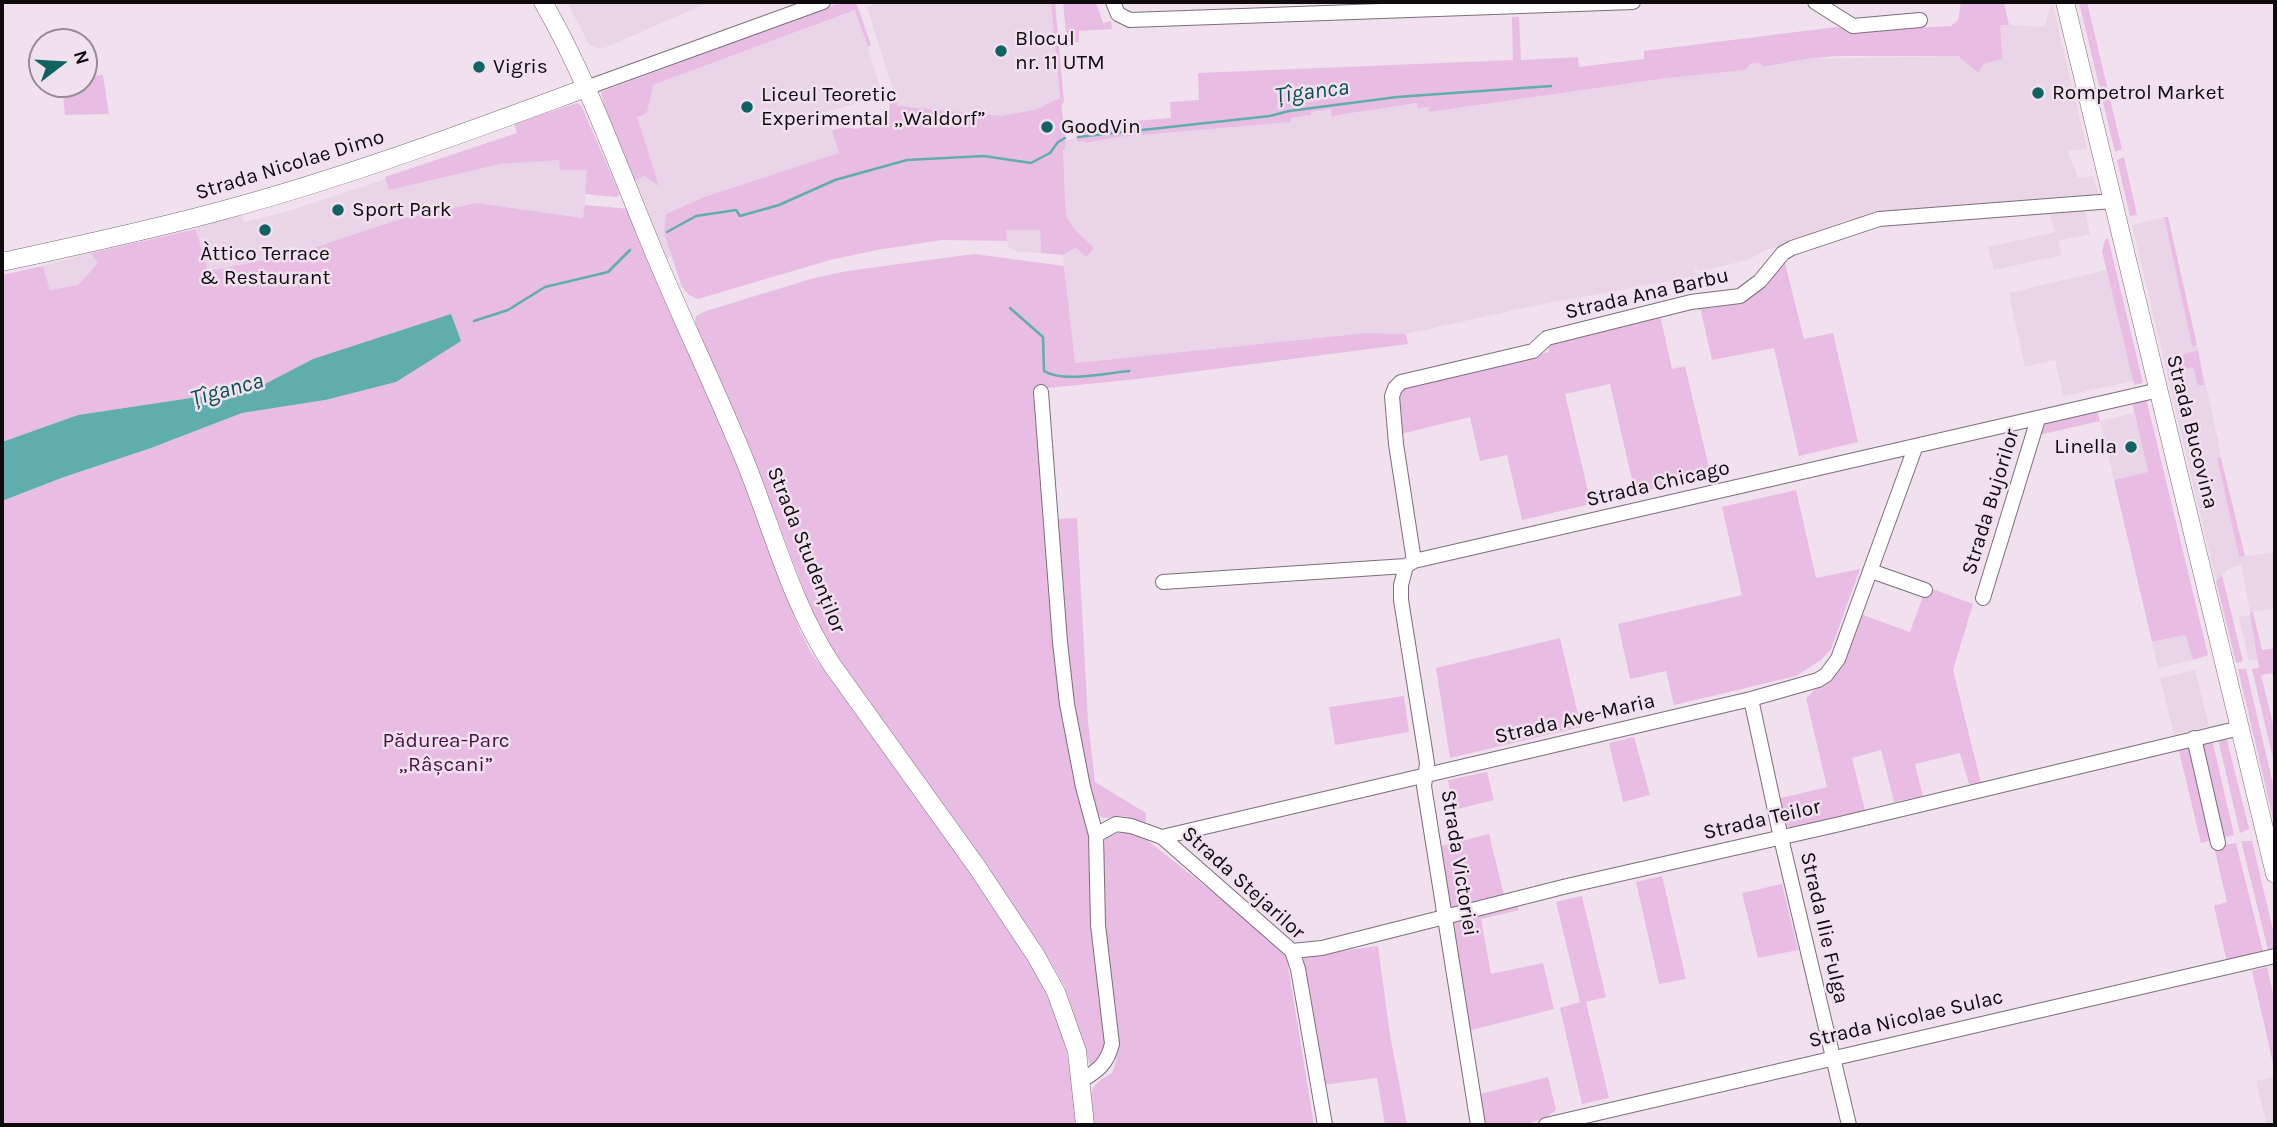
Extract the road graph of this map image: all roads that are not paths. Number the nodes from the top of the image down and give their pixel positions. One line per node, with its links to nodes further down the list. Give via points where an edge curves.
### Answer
1 (543, 2): 8 (main road, Strada Studenților)
2 (822, 2): 8 (street)
3 (1113, 2): 4 (street, via 1118,14 1130,20)
4 (1633, 2)
5 (1815, 2): 7 (street, via 1853,26)
6 (2066, 2): 9 (main road, Strada Bucovina)
7 (1920, 20)
8 (586, 88): 10 (main road, Strada Nicolae Dimo, via 370,165 225,210); 36 (main road, Strada Studenților, via 744,458 811,632 1035,956 1068,1024)
9 (2113, 201): 11 (main road, Strada Bucovina); 13 (street, Strada Ana Barbu, via 1863,222 1792,247 1740,296 1691,302 1547,338 1533,351 1401,382)
10 (2, 262)
11 (2159, 390): 14 (street, Strada Chicago); 24 (main road, Strada Bucovina)
12 (1041, 392): 27 (street, via 1067,704)
13 (1392, 396): 18 (street, Strada Victoriei)
14 (2038, 419): 15 (street, Strada Chicago); 22 (street, Strada Bujorilor)
15 (1915, 448): 16 (street, Strada Chicago); 17 (street, Strada Ave-Maria)
16 (1891, 453): 17 (street, via 1905,463); 18 (street, Strada Chicago)
17 (1906, 472): 19 (street, Strada Ave-Maria)
18 (1410, 563): 20 (street, Strada Chicago); 26 (street, Strada Victoriei, via 1401,585 1401,600)
19 (1871, 571): 21 (street); 23 (street, Strada Ave-Maria, via 1838,659 1826,675 1810,684)
20 (1163, 582)
21 (1925, 590)
22 (1983, 598)
23 (1751, 699): 26 (street, Strada Ave-Maria); 29 (street, Strada Ilie Fulga)
24 (2240, 728): 25 (street, Strada Teilor); 31 (main road, Strada Bucovina)
25 (2193, 738): 29 (street, Strada Teilor); 30 (street)
26 (1426, 776): 28 (street, Strada Ave-Maria); 32 (street, Strada Victoriei)
27 (1096, 835): 28 (street, via 1116,824); 36 (street, via 1098,925 1112,1044 1099,1070)
28 (1162, 837): 33 (street, Strada Stejarilor)
29 (1781, 838): 32 (street, Strada Teilor); 35 (street, Strada Ilie Fulga)
30 (2218, 843)
31 (2275, 874)
32 (1446, 917): 33 (street, Strada Teilor, via 1322,948); 39 (street, Strada Victoriei)
33 (1292, 951): 38 (street, Strada Stejarilor)
34 (2275, 956): 35 (street, Strada Nicolae Sulac)
35 (1833, 1057): 40 (street, Strada Nicolae Sulac); 41 (street, Strada Ilie Fulga)
36 (1080, 1081): 37 (main road, Strada Studenților)
37 (1085, 1125)
38 (1325, 1125)
39 (1478, 1125)
40 (1546, 1125)
41 (1849, 1125)

